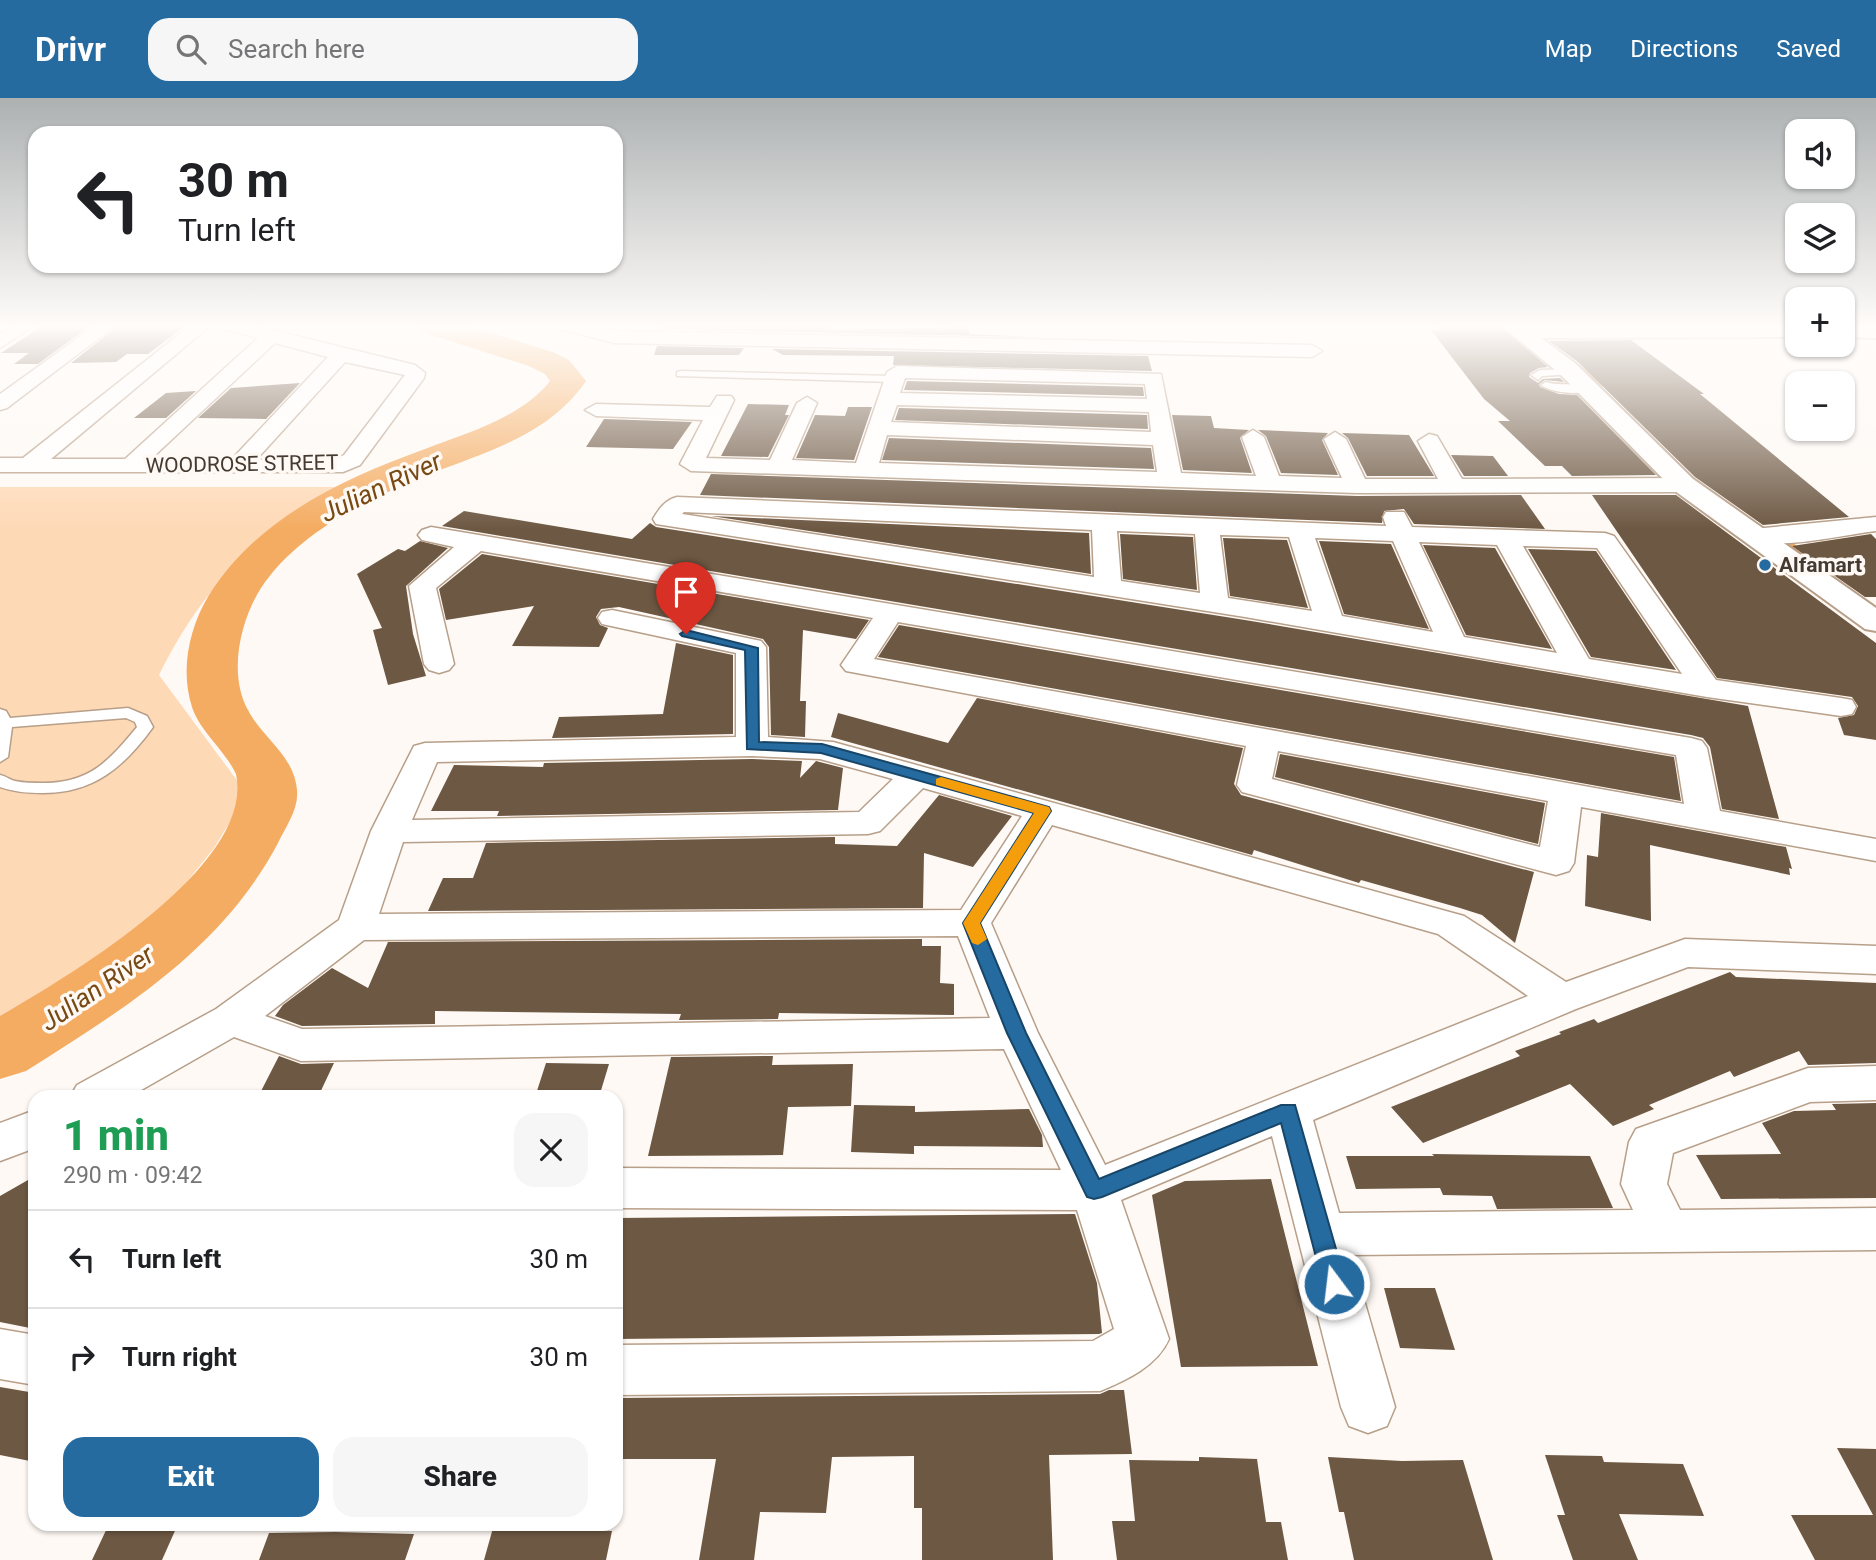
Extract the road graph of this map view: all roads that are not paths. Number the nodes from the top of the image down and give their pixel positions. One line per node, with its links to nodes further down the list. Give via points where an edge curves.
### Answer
1 (118, 393): 17 (street)
2 (209, 393): 18 (street)
3 (306, 393): 19 (street)
4 (403, 393): 19 (street, WOODROSE STREET, via 352,460 331,467)
5 (890, 393): 10 (street)
6 (1156, 393): 12 (street)
7 (1592, 393): 25 (main road)
8 (807, 402): 20 (street)
9 (596, 410): 15 (street, via 720,407)
10 (879, 428): 12 (street); 21 (street)
11 (1253, 437): 23 (street)
12 (1164, 439): 22 (street)
13 (1335, 439): 26 (street)
14 (1429, 441): 24 (street)
15 (691, 464): 20 (street); 27 (street)
16 (0, 465): 17 (street, WOODROSE STREET)
17 (28, 466): 18 (street, WOODROSE STREET)
18 (131, 466): 19 (street, WOODROSE STREET)
19 (237, 467)
20 (778, 467): 21 (street)
21 (865, 470): 22 (street)
22 (1170, 480): 23 (street)
23 (1270, 483): 26 (street)
24 (1453, 484): 25 (street); 26 (street)
25 (1684, 485): 34 (main road)
26 (1369, 486): 33 (street)
27 (677, 504): 28 (street); 38 (street, via 665,519)
28 (1008, 520): 29 (street); 38 (street)
29 (1104, 523): 31 (street); 39 (street)
30 (1876, 524): 34 (street)
31 (1207, 528): 32 (street); 40 (street)
32 (1300, 531): 33 (street); 45 (street)
33 (1402, 534): 36 (street); 46 (street)
34 (1752, 534): 41 (main road)
35 (430, 535): 37 (street)
36 (1506, 538): 47 (street); 49 (street, via 1605,541)
37 (476, 542): 42 (street); 48 (street, via 422,586)
38 (1008, 573): 39 (street)
39 (1108, 589): 40 (street)
40 (1215, 604): 45 (street)
41 (1864, 606): 44 (main road)
42 (890, 613): 52 (street, via 856,665); 59 (street, via 1690,748)
43 (612, 618): 53 (street, via 751,648)
44 (1876, 622)
45 (1330, 623): 46 (street)
46 (1453, 644): 47 (street)
47 (1577, 663): 49 (street)
48 (439, 664)
49 (1707, 688): 50 (street)
50 (1842, 707)
51 (3, 719): 54 (lane); 56 (lane, via 128,713 141,719 145,727 115,765 85,784 63,789 9,786)
52 (1264, 739): 57 (street); 57 (street, via 1254,785 1556,863)
53 (752, 746): 55 (street, via 822,749); 60 (street, via 425,753)
54 (0, 757)
55 (917, 775): 58 (street); 60 (street, via 868,823)
56 (0, 780)
57 (1566, 794): 59 (street)
58 (1043, 811): 62 (street); 65 (street, via 1451,925)
59 (1704, 819): 61 (street)
60 (389, 831): 63 (street)
61 (1876, 849)
62 (971, 923): 63 (street); 67 (street)
63 (355, 927): 66 (street)
64 (1876, 960): 65 (street, via 1685,953)
65 (1562, 999): 70 (street)
66 (231, 1020): 67 (street, via 301,1045); 69 (street)
67 (1017, 1033): 74 (street)
68 (1876, 1083): 76 (street, via 1808,1085 1652,1142 1644,1184)
69 (105, 1090)
70 (1288, 1111): 74 (street); 77 (street)
71 (28, 1131): 72 (street)
72 (0, 1143)
73 (623, 1188): 74 (street)
74 (1094, 1190): 80 (street, via 1143,1339 1100,1366)
75 (1876, 1229): 76 (street)
76 (1666, 1231): 77 (street)
77 (1321, 1234): 81 (street)
78 (0, 1354): 79 (street)
79 (28, 1359)
80 (623, 1370)
81 (1368, 1407)

